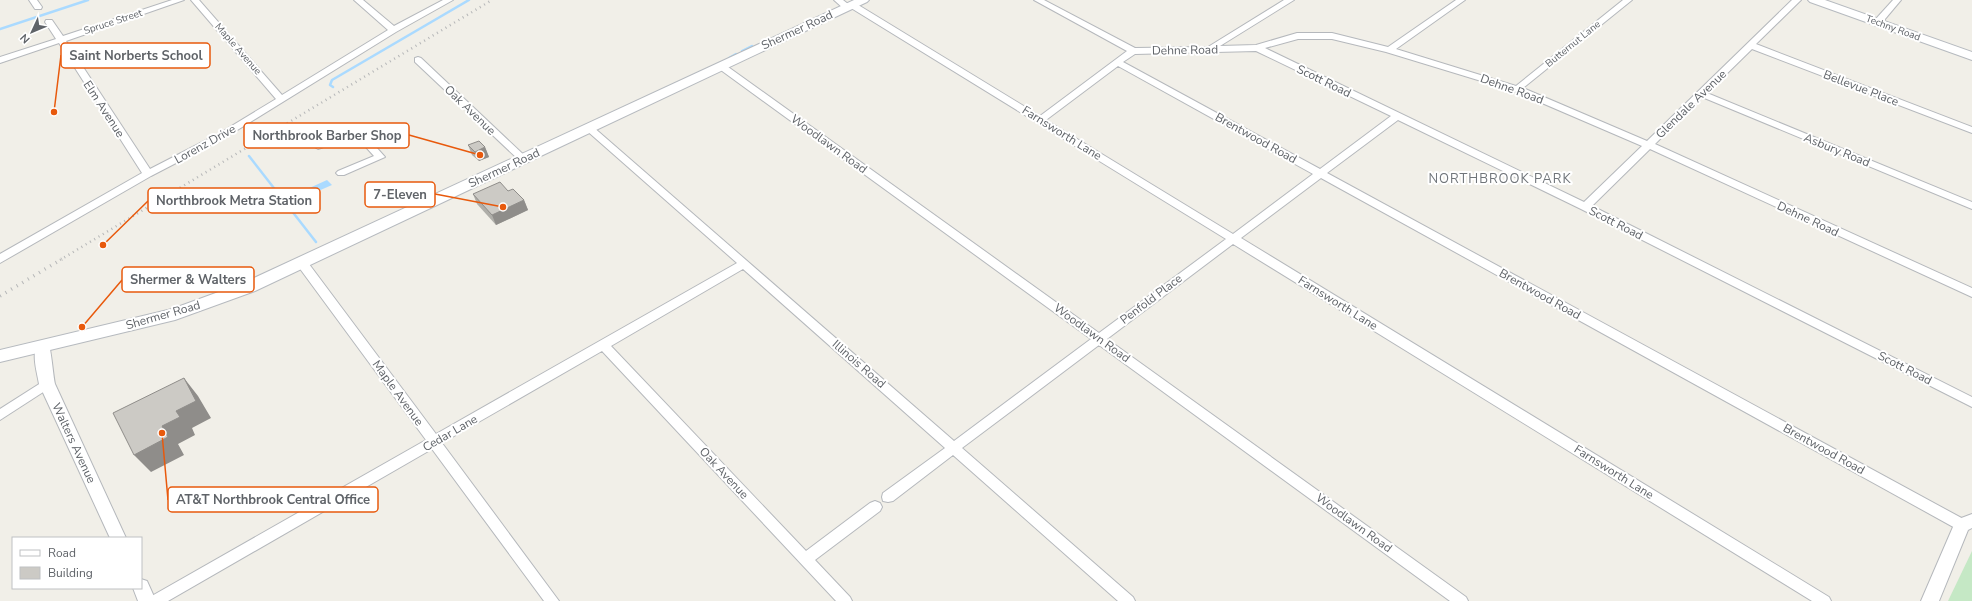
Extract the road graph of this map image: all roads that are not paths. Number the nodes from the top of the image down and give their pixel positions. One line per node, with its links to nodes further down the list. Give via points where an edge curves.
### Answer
1 (33, 0): 14 (street)
2 (180, 0): 18 (street, Spruce Street)
3 (195, 0): 31 (street, Maple Avenue)
4 (358, 0): 17 (street)
5 (449, 0): 17 (street, Lorenz Drive)
6 (1038, 0): 23 (street)
7 (1290, 0): 21 (street)
8 (1461, 0): 22 (street)
9 (1628, 0): 29 (street, Butternut Lane)
10 (1797, 0): 19 (street, Glendale Avenue)
11 (1814, 0): 16 (main road, Techny Road)
12 (1897, 0): 16 (street)
13 (850, 3): 28 (main road, Shermer Road); 33 (street, Farnsworth Lane)
14 (38, 7)
15 (49, 22): 18 (street, Elm Avenue)
16 (1877, 22): 24 (main road, Techny Road)
17 (393, 30): 31 (street, Lorenz Drive)
18 (59, 40): 25 (street, Spruce Street); 41 (street, Elm Avenue)
19 (1750, 46): 30 (street, Glendale Avenue); 35 (street, Bellevue Place)
20 (1257, 48): 21 (street, Dehne Road); 22 (street, Dehne Road, via 1297,36 1332,36); 32 (street, Scott Road)
21 (1209, 49): 23 (street, Dehne Road)
22 (1389, 50): 29 (street, Dehne Road)
23 (1133, 51): 27 (street)
24 (1972, 56)
25 (0, 60)
26 (418, 60): 38 (street, Oak Avenue)
27 (1118, 63): 33 (street); 40 (street, Brentwood Road)
28 (721, 66): 34 (main road, Shermer Road); 49 (street, Woodlawn Road)
29 (1517, 89): 37 (street, Dehne Road)
30 (1702, 94): 37 (street, Glendale Avenue); 42 (street, Asbury Road)
31 (281, 99): 41 (street, Lorenz Drive, via 223,135)
32 (1396, 117): 40 (street, Penfold Place); 43 (street, Scott Road)
33 (1040, 120): 44 (street, Farnsworth Lane)
34 (589, 128): 38 (main road, Shermer Road); 47 (street, Illinois Road)
35 (1972, 130)
36 (318, 146): 39 (street, via 356,130 380,157)
37 (1648, 146): 43 (street, Glendale Avenue); 48 (street, Dehne Road)
38 (523, 159): 46 (main road, Shermer Road)
39 (341, 173)
40 (1319, 173): 44 (street, Penfold Place); 60 (street, Brentwood Road)
41 (148, 174): 45 (street, Lorenz Drive)
42 (1972, 206)
43 (1585, 207): 54 (street, Scott Road)
44 (1232, 238): 49 (street, Penfold Place); 70 (street, Farnsworth Lane)
45 (0, 259)
46 (302, 262): 50 (main road, Shermer Road, via 250,287 175,314); 56 (street, Maple Avenue)
47 (744, 264): 51 (street, Cedar Lane); 57 (street, Illinois Road)
48 (1972, 293)
49 (1099, 338): 57 (street, Penfold Place); 69 (street, Woodlawn Road)
50 (44, 346): 52 (main road, Shermer Road); 53 (street, Walters Avenue, via 43,362)
51 (604, 346): 56 (street, Cedar Lane); 62 (street, Oak Avenue)
52 (0, 356)
53 (47, 384): 55 (street); 61 (street, Walters Avenue)
54 (1972, 402)
55 (0, 415)
56 (434, 442): 65 (street, Cedar Lane); 66 (street, Maple Avenue)
57 (954, 448): 58 (street, Penfold Place); 68 (street, Illinois Road)
58 (888, 497)
59 (875, 507): 62 (street)
60 (1967, 523): 71 (street)
61 (118, 537)
62 (806, 559): 67 (street, Oak Avenue)
63 (142, 589): 64 (street)
64 (147, 601)
65 (155, 601)
66 (552, 601)
67 (845, 601)
68 (1128, 601)
69 (1461, 601)
70 (1824, 601)
71 (1930, 601)

